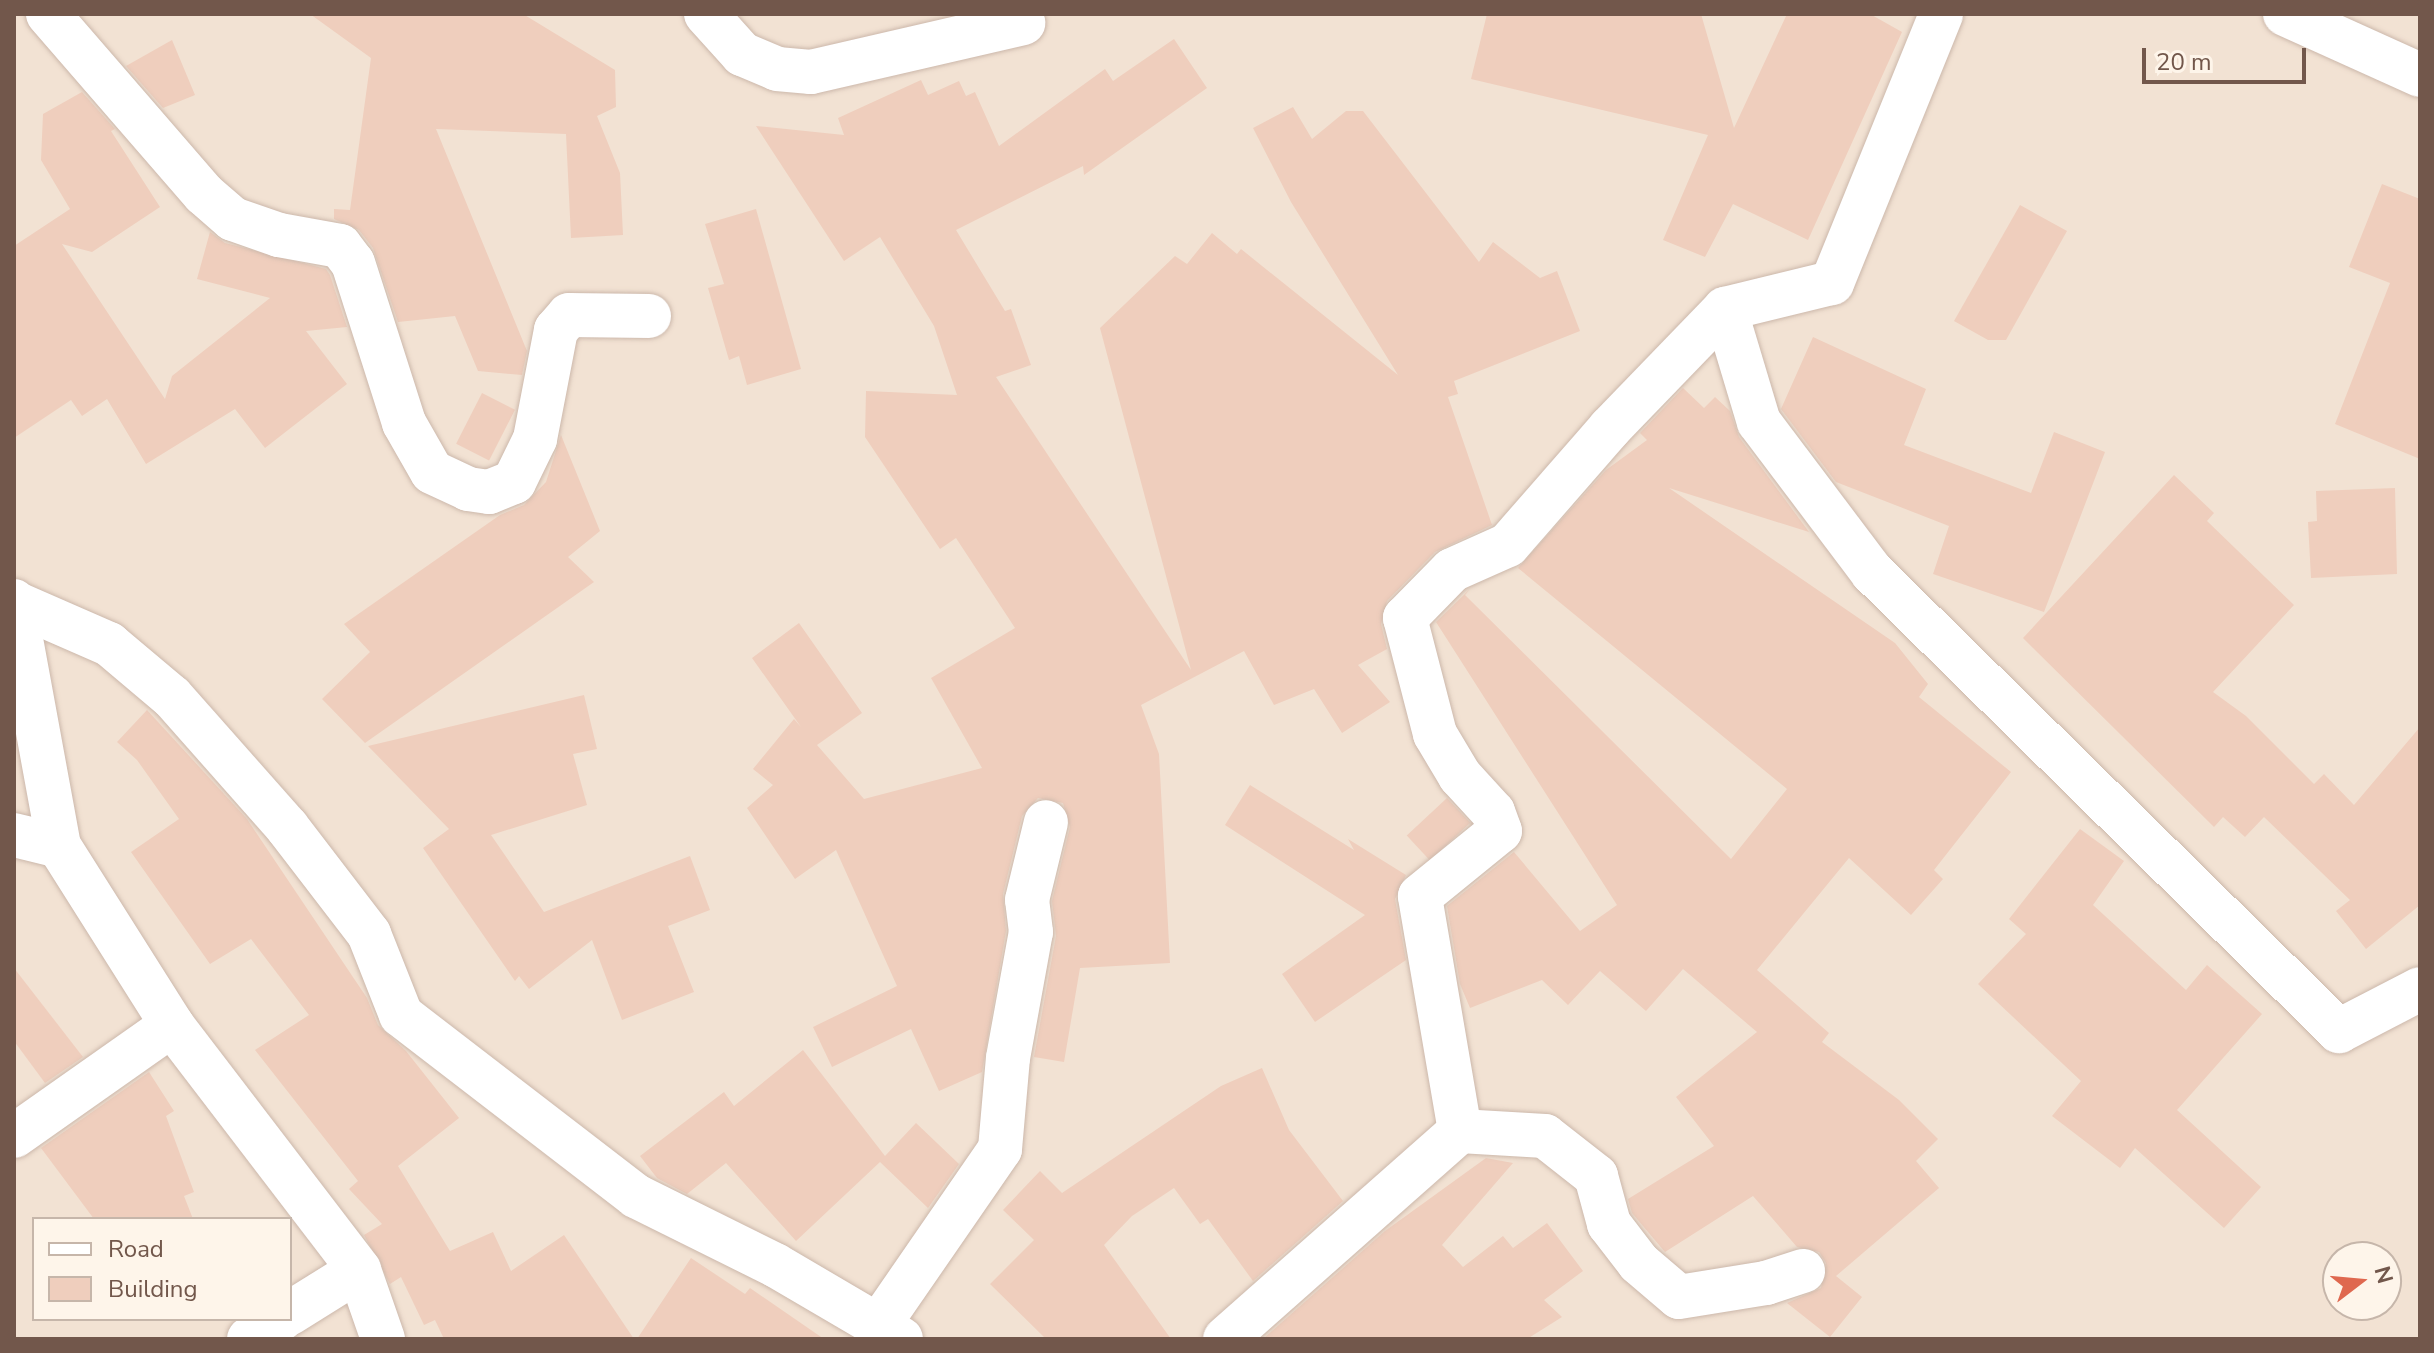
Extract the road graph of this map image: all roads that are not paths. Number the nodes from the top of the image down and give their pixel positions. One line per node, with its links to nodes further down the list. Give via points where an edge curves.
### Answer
1 (48, 14): 8 (street, via 204,194 233,219 279,235 340,246 353,263 404,423 432,472 468,489 489,492 514,482 535,439 556,330 569,315)
2 (706, 14): 5 (street, via 742,54 777,69 811,72)
3 (1941, 14): 7 (street, via 1832,283)
4 (2285, 14): 6 (street)
5 (1023, 23)
6 (2420, 75)
7 (1725, 309): 13 (street, via 1759,422 1872,572 2339,1031); 15 (street, via 1610,428 1508,545 1452,570 1405,618 1435,734 1460,776 1493,812 1500,831 1420,896)
8 (649, 316)
9 (15, 602): 12 (street); 21 (street, via 109,644 172,697 287,827 369,934 401,1015 636,1196 775,1265)
10 (1046, 822): 21 (street, via 1027,900 1031,932 1008,1058 1000,1149)
11 (14, 835): 12 (street)
12 (59, 846): 14 (street)
13 (2420, 989)
14 (172, 1025): 16 (street); 17 (street)
15 (1460, 1131): 18 (street, via 1545,1136 1596,1176 1609,1224 1639,1263 1679,1297 1766,1283); 24 (street)
16 (14, 1136)
17 (359, 1270): 19 (street); 23 (street)
18 (1803, 1271)
19 (292, 1312)
20 (278, 1321): 22 (street)
21 (890, 1333)
22 (249, 1339)
23 (383, 1339)
24 (1225, 1339)

